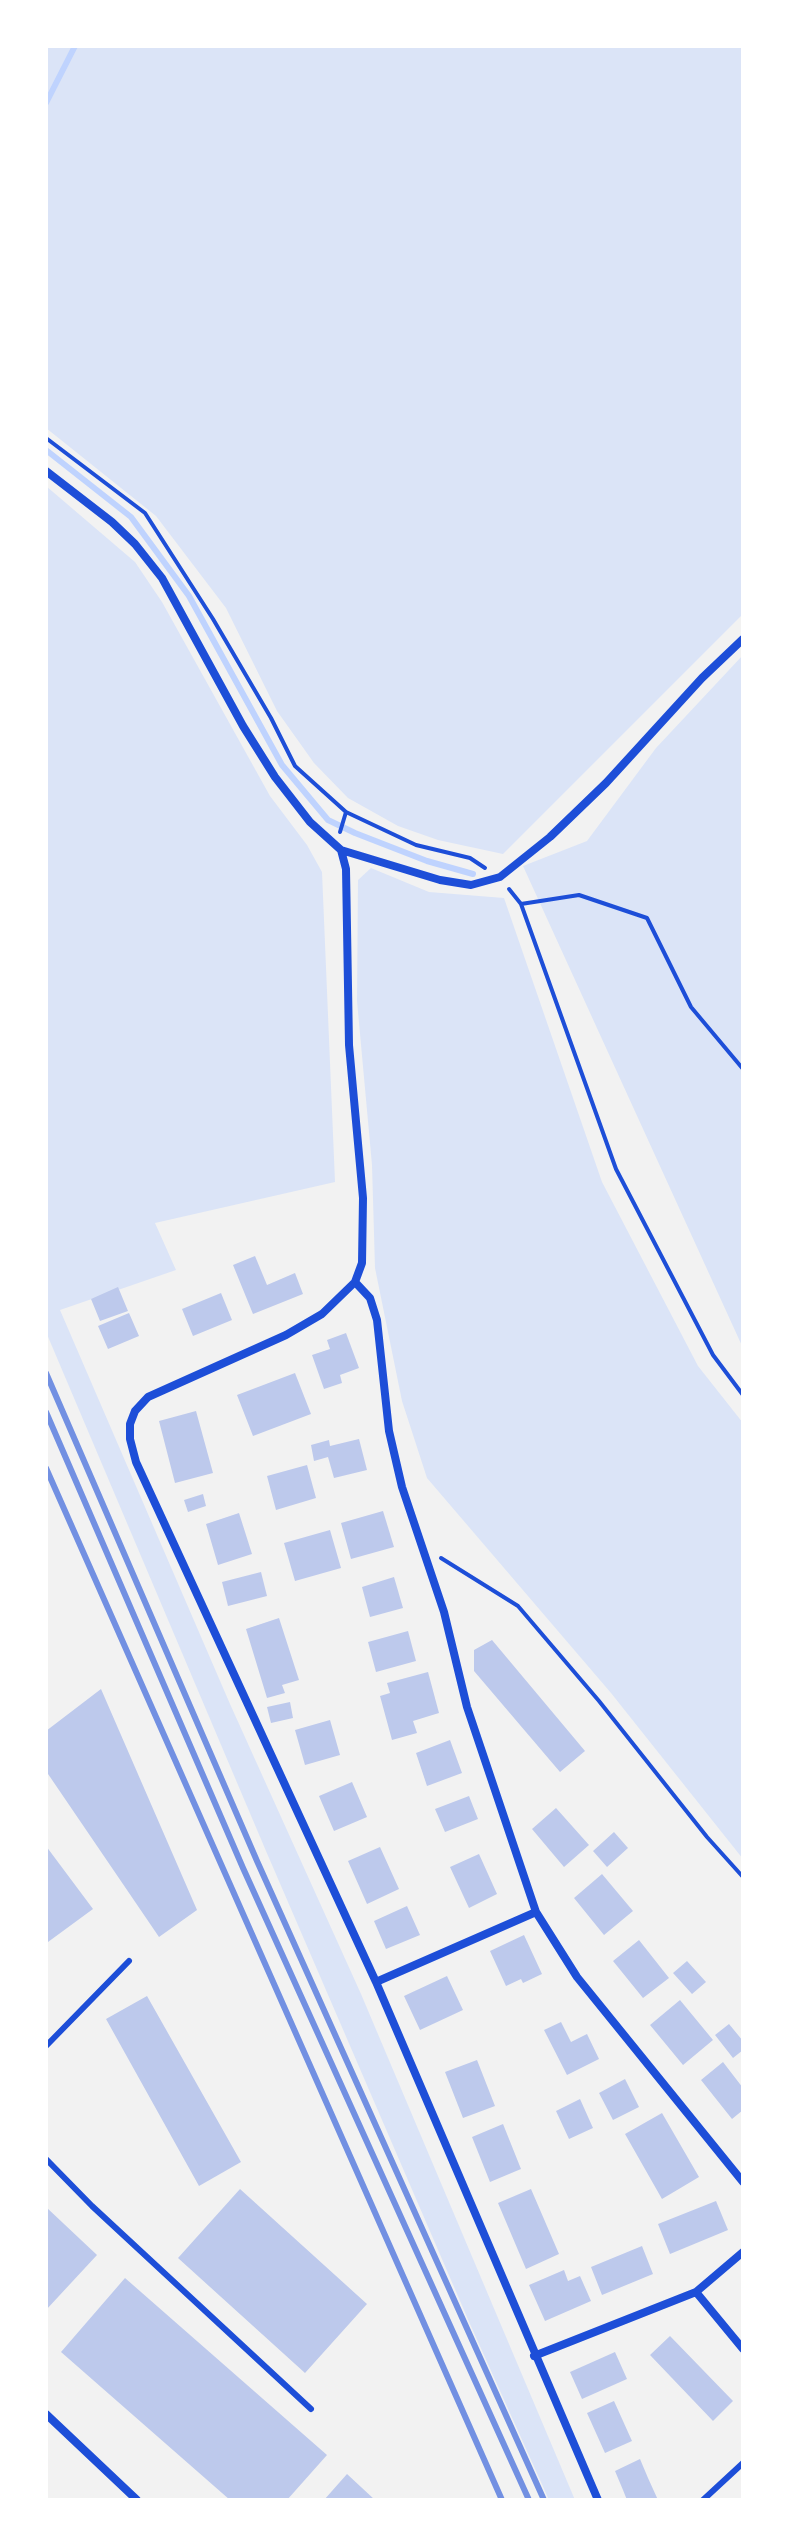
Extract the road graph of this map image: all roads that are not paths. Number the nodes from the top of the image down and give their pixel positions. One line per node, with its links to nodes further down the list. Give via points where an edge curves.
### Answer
1 (46, 471): 3 (street, via 112,522 162,578 275,777 310,822)
2 (743, 639): 3 (street, via 606,783 500,877 471,885 440,880)
3 (341, 850): 4 (street, via 346,869 349,1045 363,1198 362,1263)
4 (355, 1282): 5 (street, via 370,1298 377,1320 389,1431 402,1487 444,1612 467,1707); 7 (street, via 322,1314 286,1335 148,1397 135,1411 130,1439 167,1531)
5 (536, 1912): 7 (street); 10 (street, via 577,1977)
6 (129, 1961): 8 (lane)
7 (376, 1982): 14 (street)
8 (46, 2046)
9 (46, 2159): 15 (lane)
10 (743, 2182)
11 (743, 2252): 12 (street)
12 (696, 2292): 13 (street); 14 (street)
13 (743, 2349)
14 (534, 2356): 19 (street)
15 (311, 2409)
16 (46, 2414): 18 (street)
17 (743, 2463): 20 (lane)
18 (137, 2500)
19 (598, 2500)
20 (703, 2500)

